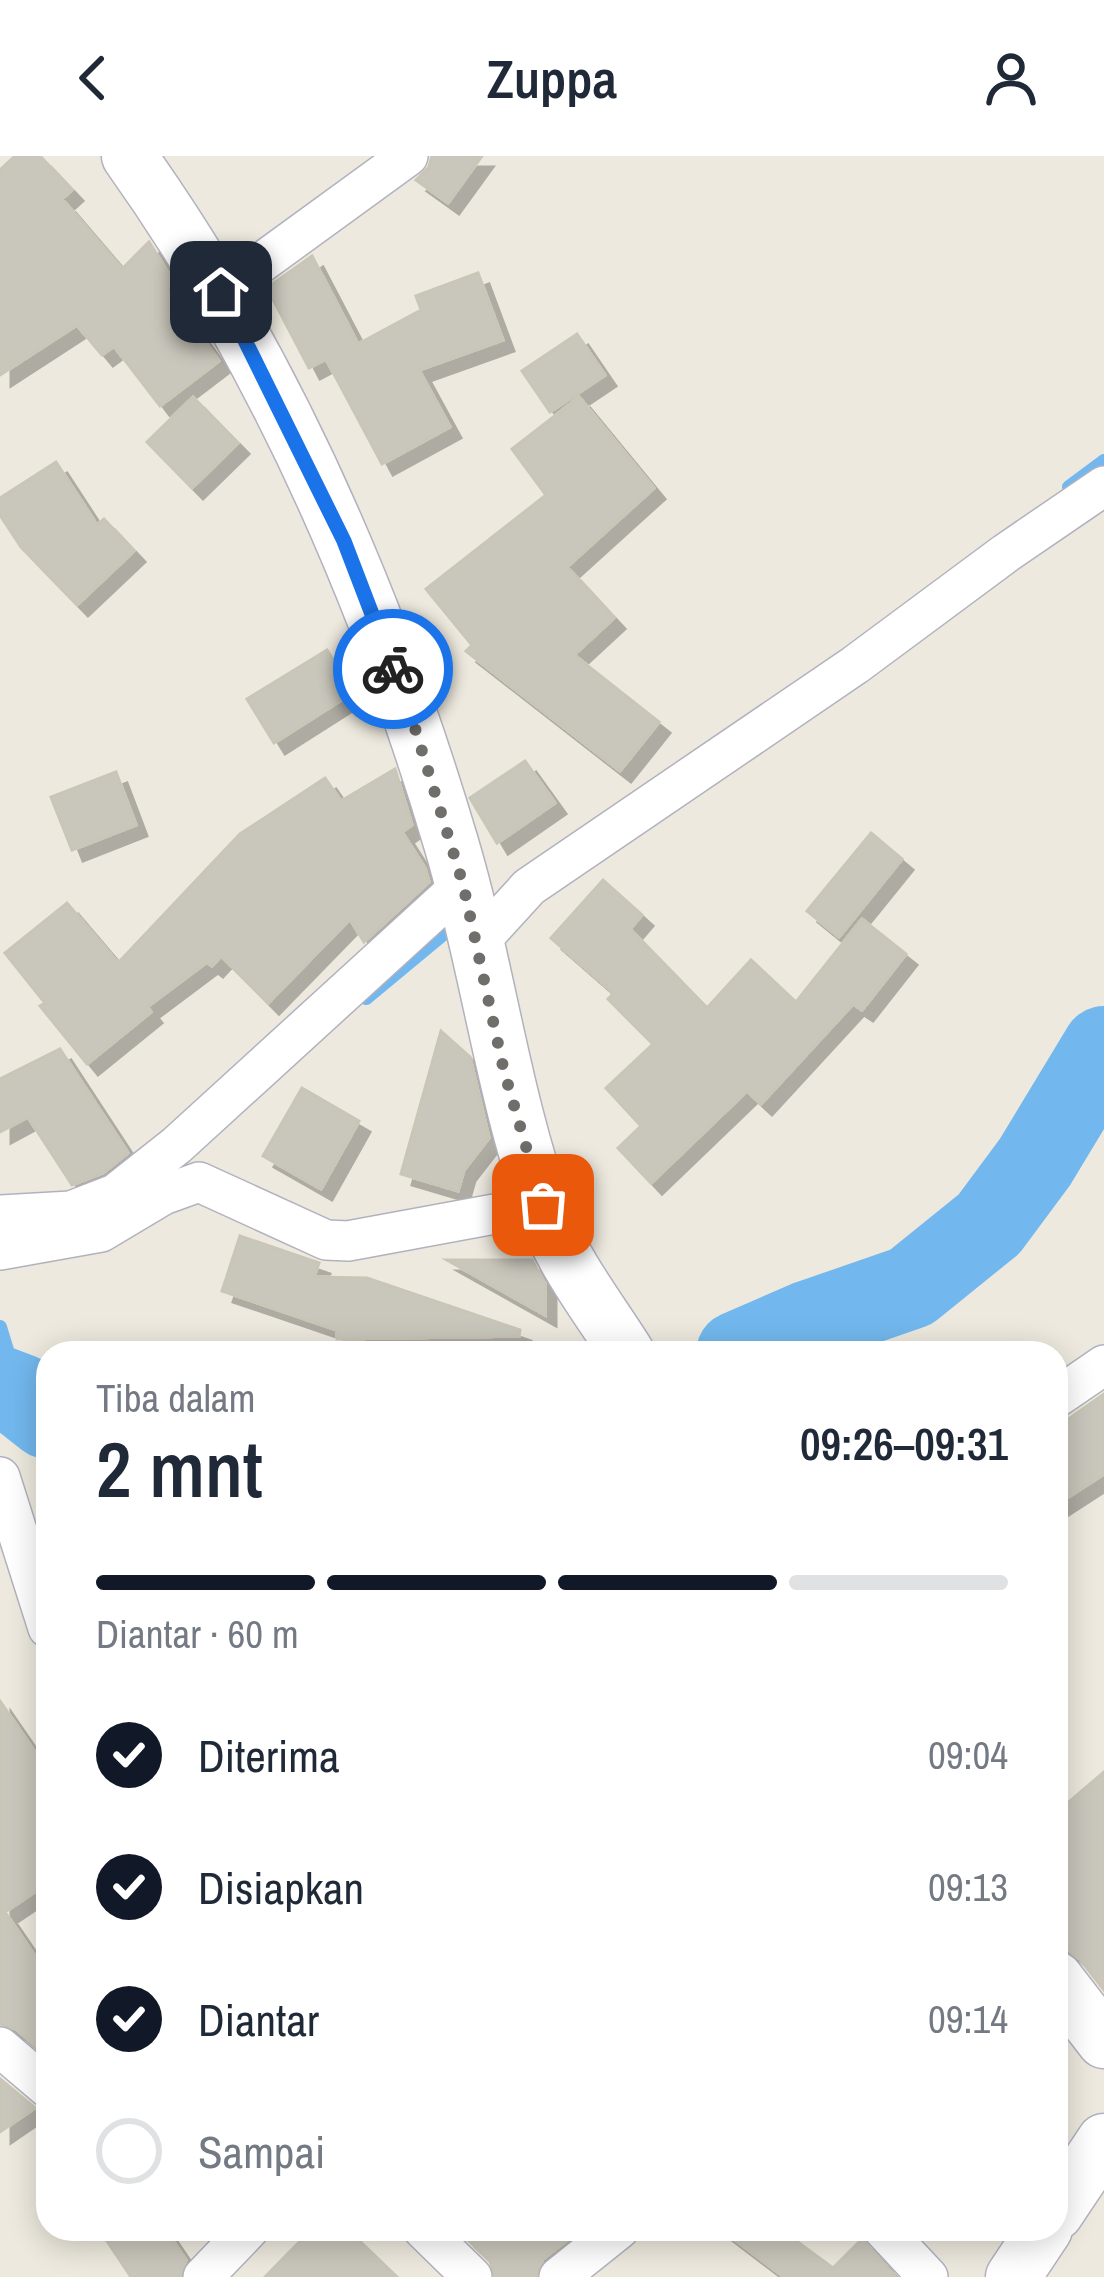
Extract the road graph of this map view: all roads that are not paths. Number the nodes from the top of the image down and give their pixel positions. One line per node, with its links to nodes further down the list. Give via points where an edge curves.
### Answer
1 (129, 156): 3 (street)
2 (408, 156): 3 (street)
3 (221, 292): 5 (street, via 344,541 414,725)
4 (1104, 487): 5 (street, via 529,886)
5 (470, 915): 6 (street, via 116,1194 71,1211); 7 (street, via 504,1071)
6 (0, 1216)
7 (550, 1222): 8 (street, via 326,1240 200,1182 101,1232); 9 (street)
8 (0, 1250)
9 (619, 1341)
10 (1104, 1365): 11 (street)
11 (1068, 1390)
12 (0, 1478): 13 (street)
13 (36, 1589)
14 (1068, 1994): 15 (street)
15 (1104, 2041)
16 (0, 2047): 17 (street)
17 (36, 2078)
18 (1104, 2141): 19 (street)
19 (1068, 2195)
20 (227, 2241): 25 (street)
21 (435, 2241): 26 (street)
22 (604, 2241): 27 (street)
23 (894, 2241): 28 (street)
24 (1037, 2241): 29 (street)
25 (202, 2277)
26 (472, 2277)
27 (559, 2277)
28 (928, 2277)
29 (1013, 2277)

